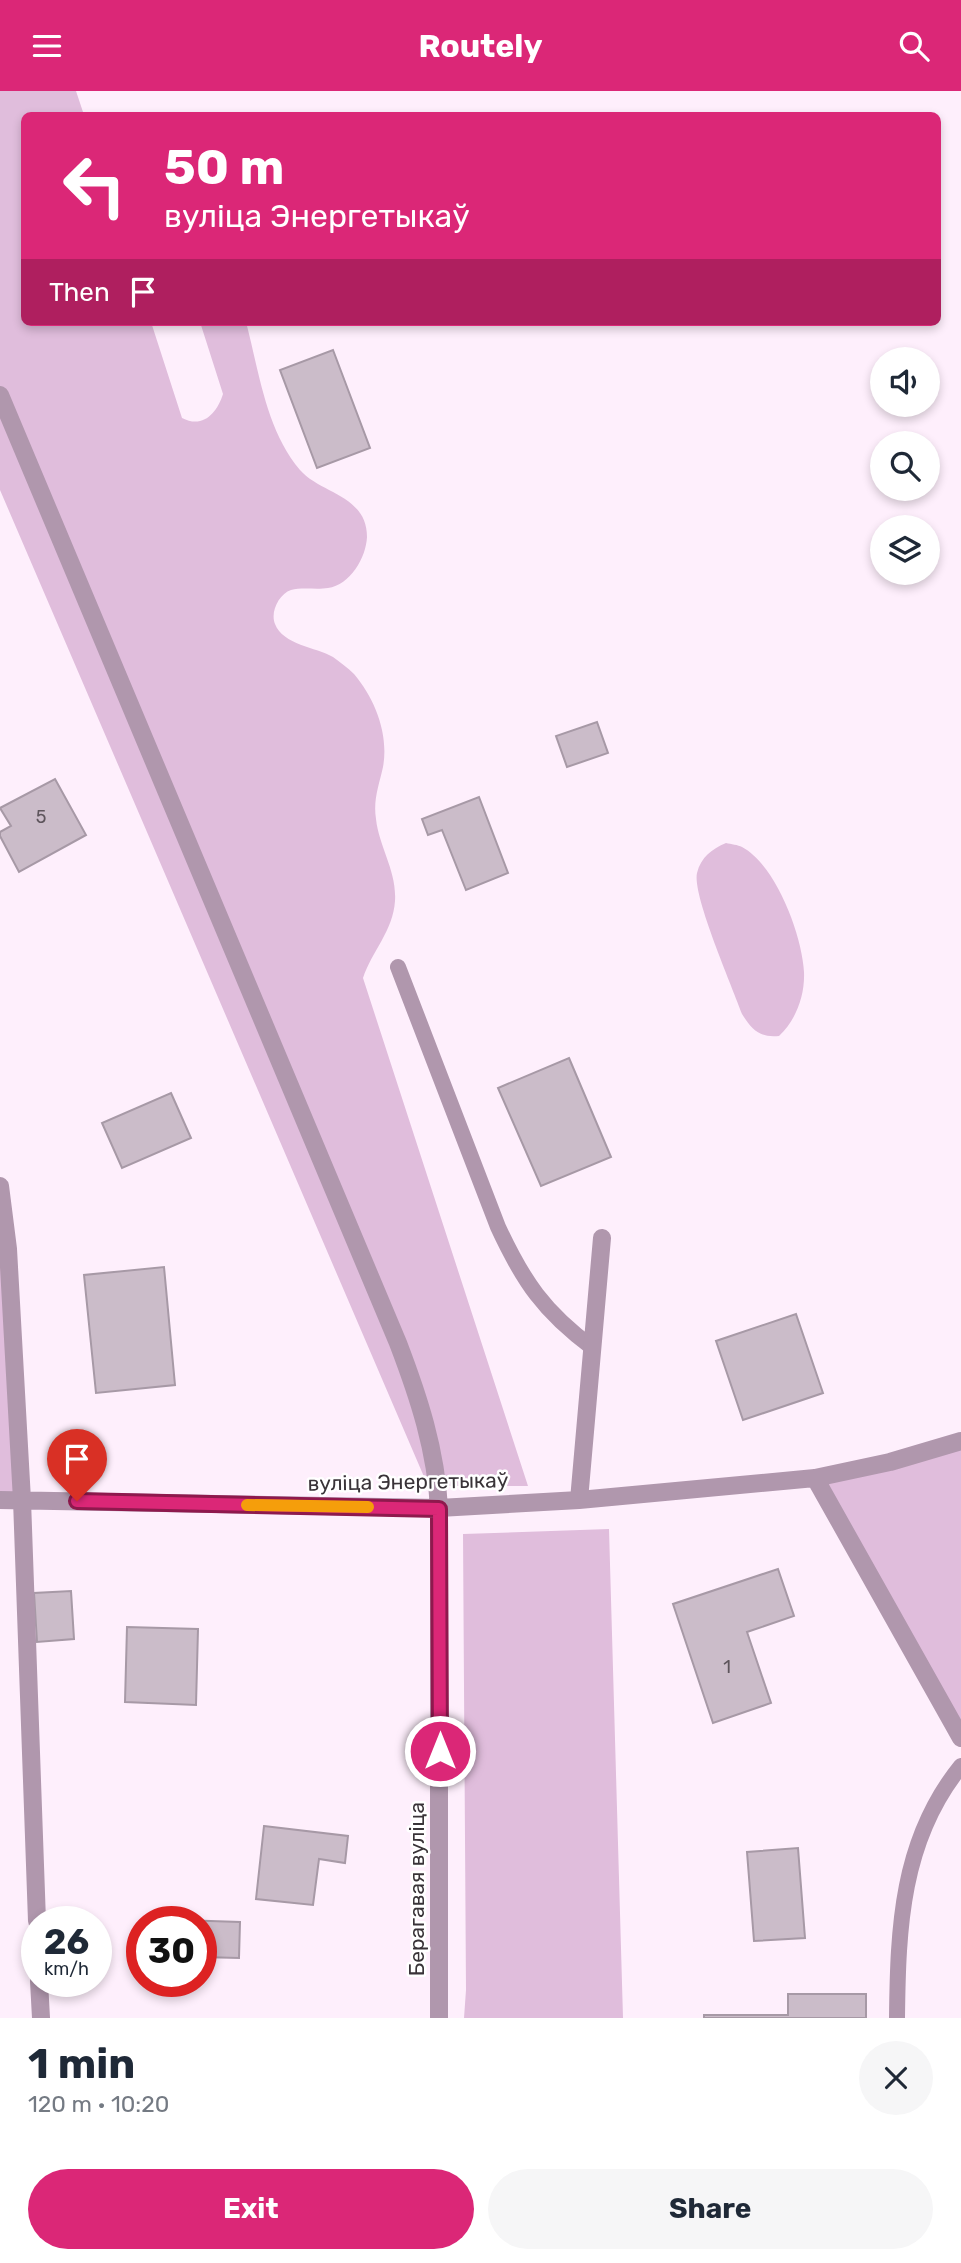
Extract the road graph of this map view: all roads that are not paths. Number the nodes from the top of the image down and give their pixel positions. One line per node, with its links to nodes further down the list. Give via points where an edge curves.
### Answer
1 (0, 395): 11 (street, Берагавая вуліца, via 398,1343 429,1433)
2 (398, 967): 5 (lane, via 515,1264 555,1317)
3 (0, 1186): 9 (street, via 8,1249)
4 (602, 1238): 5 (street)
5 (593, 1348): 10 (street)
6 (961, 1441): 7 (street, вуліца Энергетыкаў)
7 (815, 1478): 10 (street, вуліца Энергетыкаў); 12 (street)
8 (0, 1500): 9 (street, вуліца Энергетыкаў)
9 (22, 1500): 11 (street, вуліца Энергетыкаў); 14 (street)
10 (579, 1500): 11 (street, вуліца Энергетыкаў)
11 (439, 1509): 17 (street, Берагавая вуліца)
12 (961, 1738)
13 (961, 1766): 18 (lane, via 932,1809 915,1851 898,1944)
14 (36, 1906)
15 (40, 1997): 16 (street)
16 (41, 2018)
17 (439, 2018)
18 (897, 2018)

